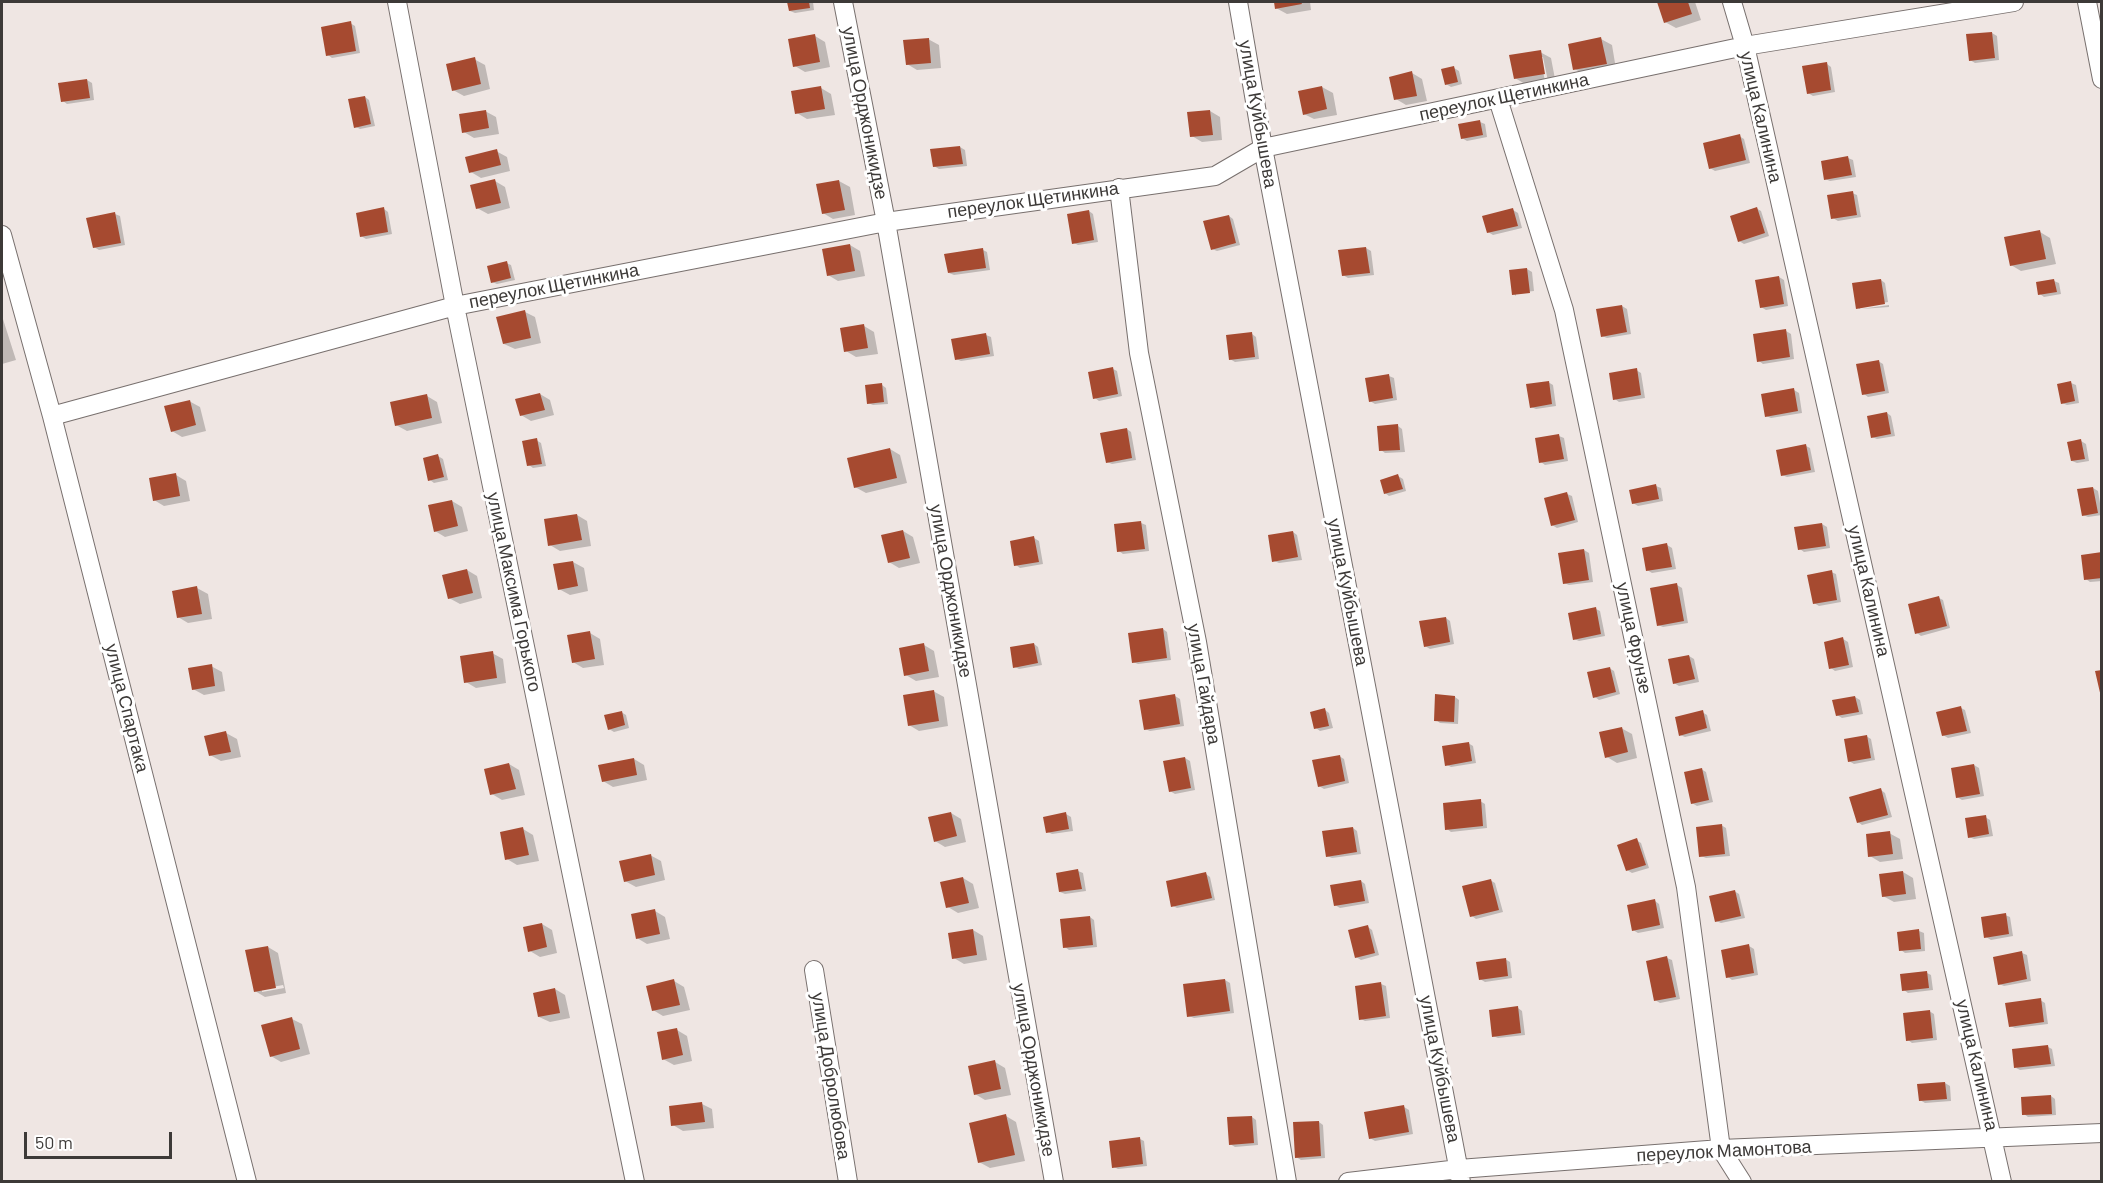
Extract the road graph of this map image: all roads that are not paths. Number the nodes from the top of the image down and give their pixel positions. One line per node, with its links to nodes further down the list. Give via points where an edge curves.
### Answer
1 (397, 2): 14 (street, улица Максима Горького)
2 (843, 2): 12 (street, улица Орджоникидзе)
3 (1238, 2): 10 (street, улица Куйбышева)
4 (1732, 2): 7 (street, улица Калинина)
5 (2014, 2): 7 (street, переулок Щетинкина)
6 (2087, 2): 8 (street)
7 (1745, 46): 9 (street, переулок Щетинкина); 18 (street, улица Калинина)
8 (2102, 79)
9 (1498, 99): 10 (street, переулок Щетинкина); 19 (street, улица Фрунзе, via 1564,310 1686,887)
10 (1263, 148): 11 (street, переулок Щетинкина, via 1215,176); 20 (street, улица Куйбышева)
11 (1119, 188): 12 (street, переулок Щетинкина); 25 (street, улица Гайдара, via 1139,353 1197,642)
12 (886, 222): 14 (street, переулок Щетинкина); 24 (street, улица Орджоникидзе)
13 (2, 235): 15 (street, улица Спартака)
14 (455, 306): 15 (street, переулок Щетинкина); 22 (street, улица Максима Горького)
15 (52, 416): 21 (street, улица Спартака)
16 (814, 970): 23 (street, улица Добролюбова)
17 (2102, 1133): 18 (street, переулок Мамонтова)
18 (1994, 1139): 19 (street, переулок Мамонтова); 28 (street, улица Калинина)
19 (1722, 1149): 20 (street, переулок Мамонтова); 27 (street, улица Фрунзе)
20 (1460, 1175): 26 (street, переулок Мамонтова)
21 (247, 1182)
22 (635, 1182)
23 (849, 1182)
24 (1054, 1182)
25 (1287, 1182)
26 (1348, 1182)
27 (1742, 1182)
28 (2002, 1182)

